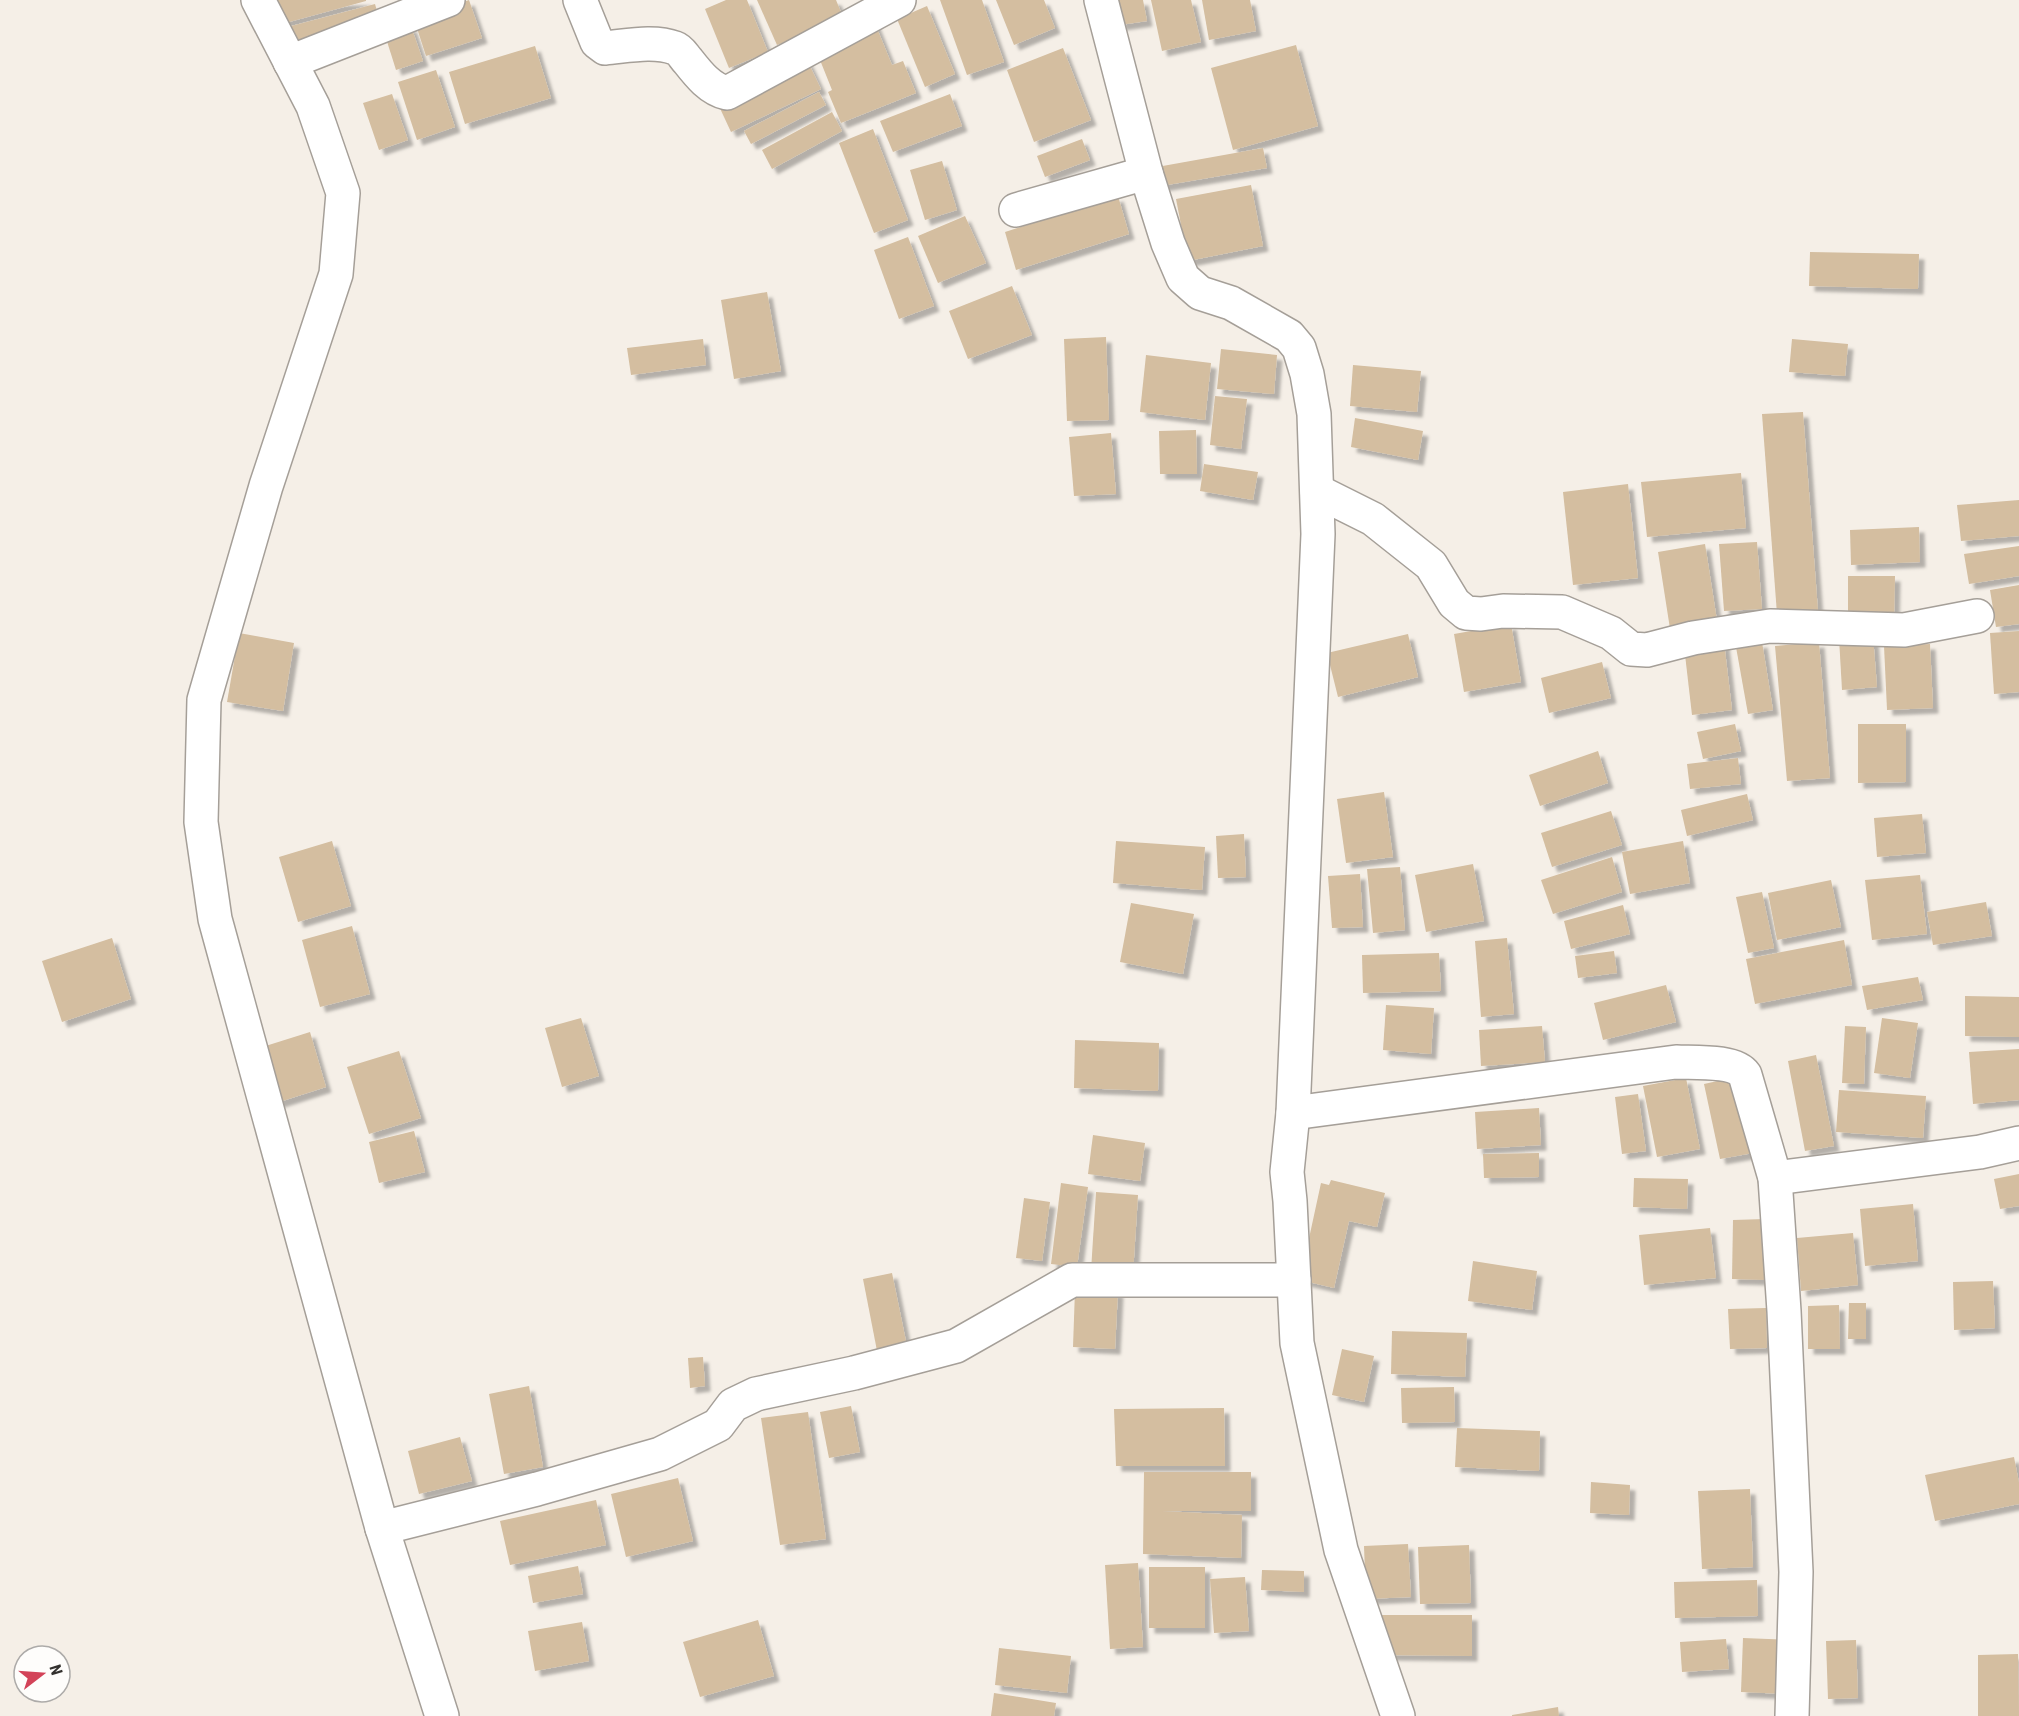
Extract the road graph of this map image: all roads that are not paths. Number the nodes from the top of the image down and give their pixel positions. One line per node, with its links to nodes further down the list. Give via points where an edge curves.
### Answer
1 (258, 0): 6 (street)
2 (448, 0): 6 (street)
3 (580, 0): 4 (street, via 601,46 643,44 678,49 707,82 727,93)
4 (899, 0)
5 (1101, 0): 7 (street)
6 (290, 62): 15 (street, via 314,106 344,193 336,274 266,486 204,700 201,822 215,919)
7 (1146, 173): 8 (street); 9 (street, via 1183,278 1200,293 1231,303 1289,336 1299,348 1314,414)
8 (1016, 210)
9 (1317, 491): 10 (street, via 1374,519 1431,565 1454,603 1466,613 1562,612 1611,633 1631,649 1647,650 1770,626 1904,630); 11 (street)
10 (1977, 616)
11 (1293, 1113): 13 (street, via 1676,1062 1730,1065 1745,1075); 14 (street, via 1287,1172)
12 (2019, 1143): 13 (street, via 1980,1152)
13 (1775, 1178): 18 (street, via 1796,1572)
14 (1294, 1280): 15 (street, via 1072,1280 956,1346 756,1394 733,1405 718,1425 660,1454); 17 (street, via 1297,1343 1341,1550)
15 (382, 1528): 16 (street)
16 (442, 1716)
17 (1398, 1716)
18 (1792, 1716)

